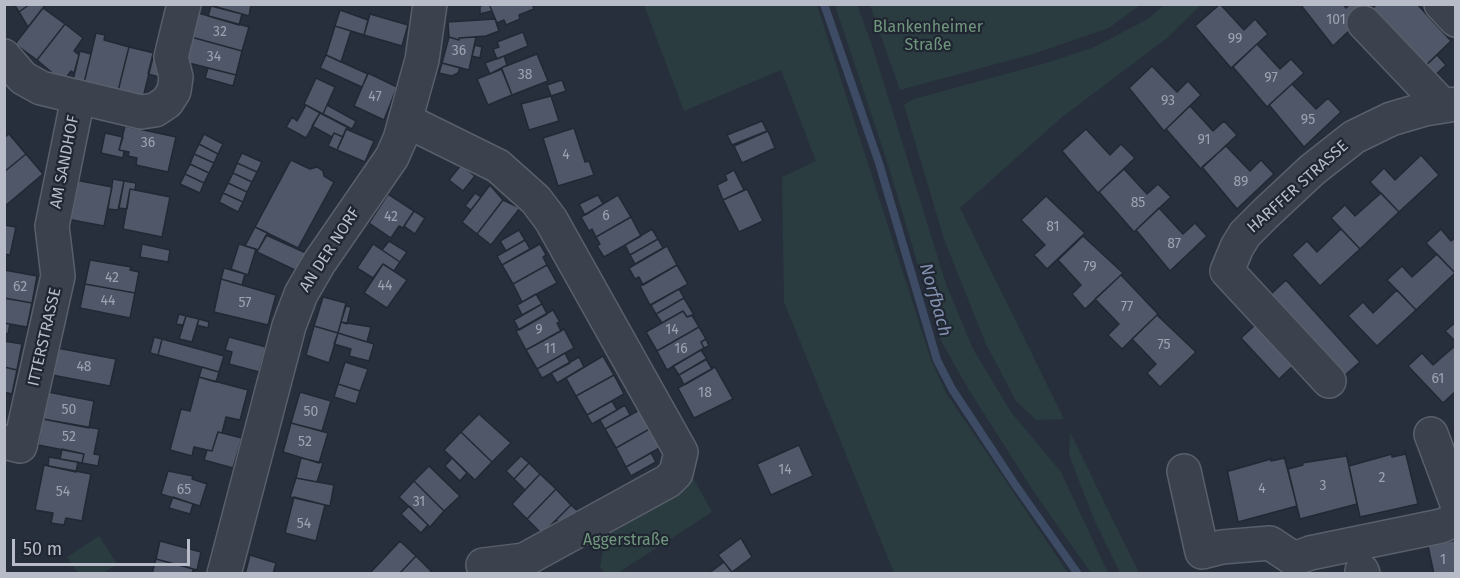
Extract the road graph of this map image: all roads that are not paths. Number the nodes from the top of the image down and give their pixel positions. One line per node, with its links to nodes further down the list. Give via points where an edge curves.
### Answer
1 (184, 4): 7 (street, AM SANDHOF, via 171,57 176,84 167,102 155,110 141,112)
2 (430, 4): 9 (street, AN DER NORF)
3 (1441, 4): 4 (street)
4 (1455, 20)
5 (1364, 23): 8 (street)
6 (4, 57): 7 (street, AM SANDHOF, via 33,84)
7 (78, 98): 10 (street, AM SANDHOF)
8 (1449, 105): 11 (street, HARFFER STRASSE, via 1391,119 1354,137 1312,170 1245,234 1227,271)
9 (407, 121): 17 (street, via 498,166 536,200 551,220 681,452 676,473 668,481 524,560); 19 (street, AN DER NORF, via 392,157 301,294)
10 (52, 226): 13 (street, ITTERSTRASSE, via 58,276)
11 (1329, 381)
12 (1431, 434): 15 (street)
13 (14, 451)
14 (1184, 471): 18 (street, via 1202,552 1270,543)
15 (1455, 501)
16 (1455, 520): 18 (street, via 1310,553)
17 (483, 565)
18 (1294, 566)
19 (224, 573)

